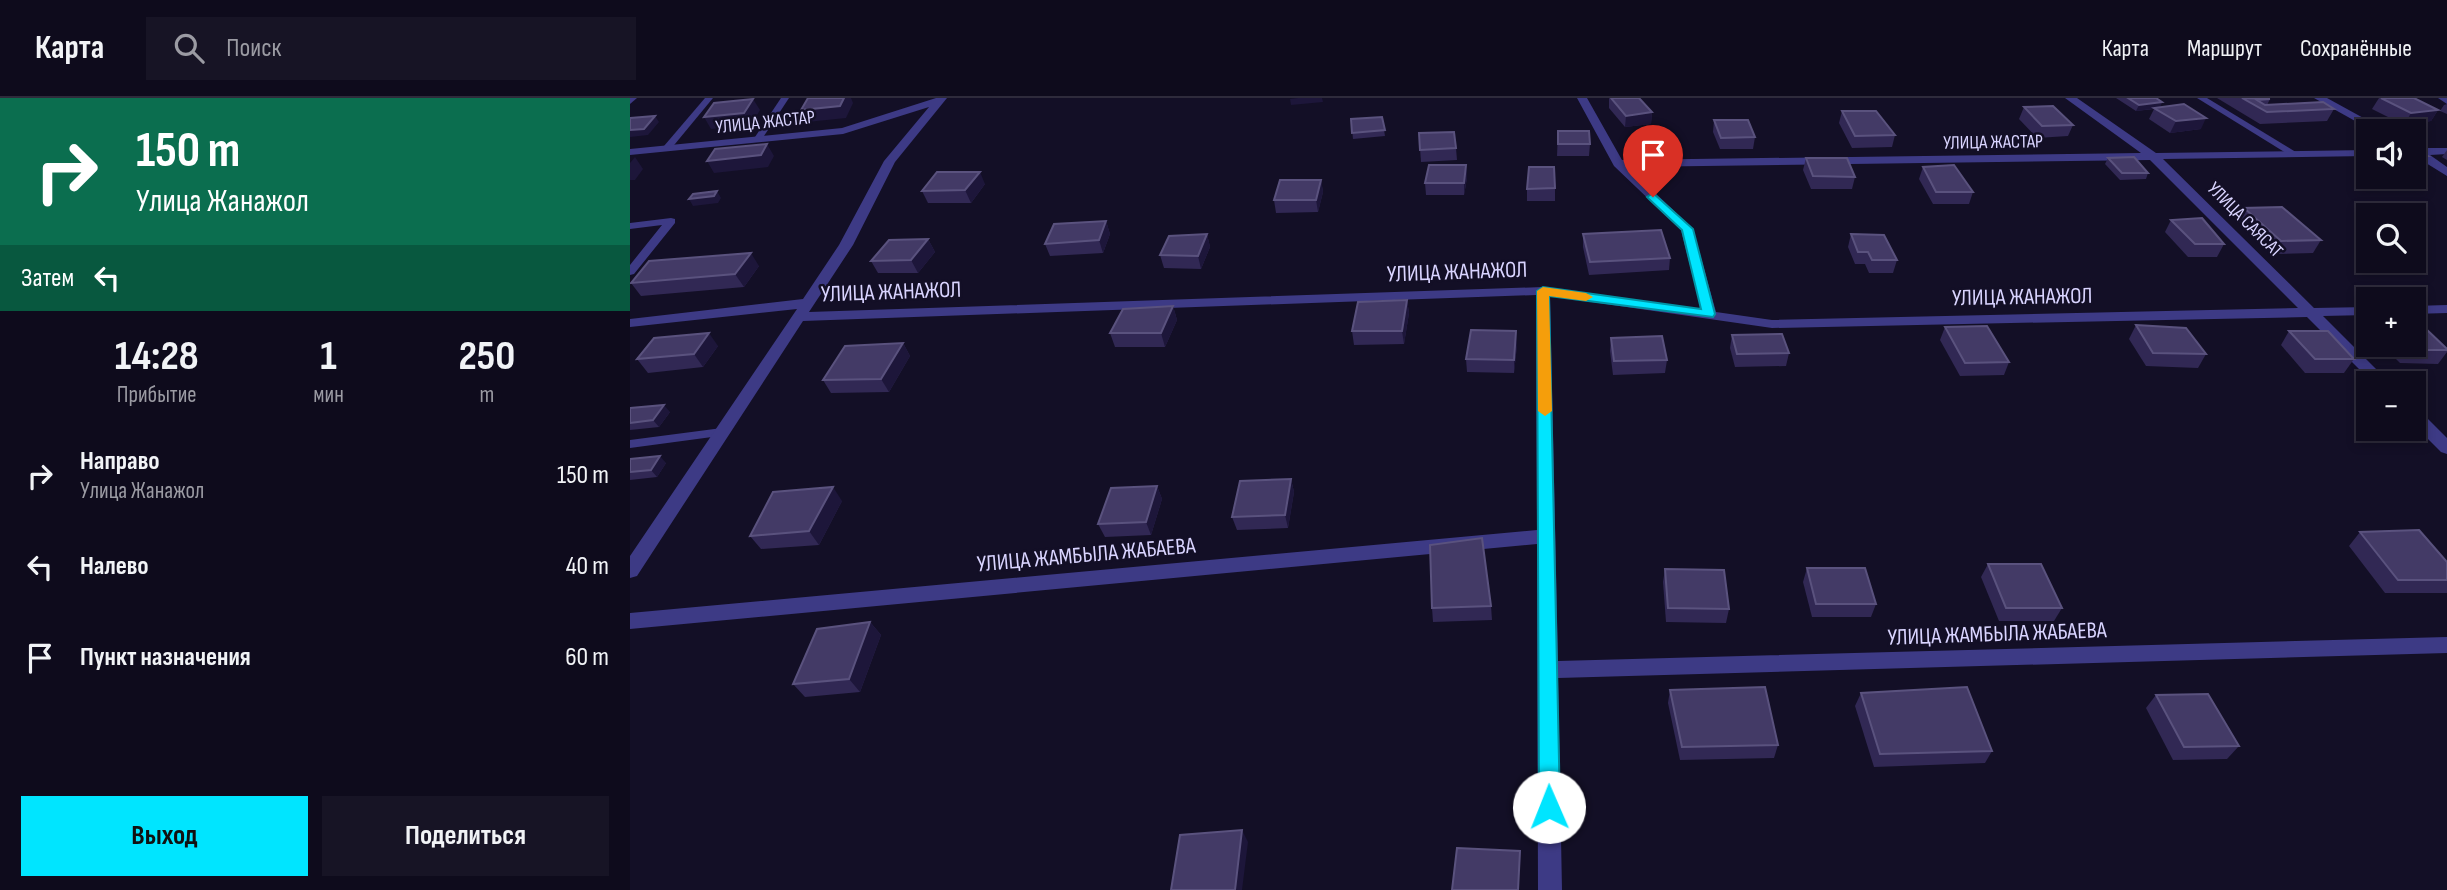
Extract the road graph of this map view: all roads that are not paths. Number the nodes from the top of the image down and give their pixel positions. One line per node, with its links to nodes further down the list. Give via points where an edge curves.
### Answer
1 (709, 98): 12 (lane)
2 (785, 98): 11 (lane)
3 (1582, 98): 20 (street)
4 (2070, 98): 18 (street, УЛИЦА САЯСАТ)
5 (2201, 98): 17 (lane)
6 (2319, 98): 10 (street)
7 (2442, 98): 9 (lane)
8 (941, 99): 11 (street, УЛИЦА ЖАСТАР, via 843,131); 25 (street, via 890,161 846,245)
9 (2447, 100)
10 (2358, 119)
11 (757, 140): 12 (street, УЛИЦА ЖАСТАР)
12 (667, 148): 15 (street, УЛИЦА ЖАСТАР)
13 (2426, 151): 14 (street)
14 (2447, 151)
15 (630, 152)
16 (2356, 153): 17 (street, УЛИЦА ЖАСТАР)
17 (2294, 154): 18 (street, УЛИЦА ЖАСТАР)
18 (2152, 156): 20 (street, УЛИЦА ЖАСТАР); 29 (street, УЛИЦА САЯСАТ)
19 (2426, 158): 21 (street)
20 (1618, 164): 30 (street, via 1687,229)
21 (2447, 172)
22 (630, 226): 23 (lane, via 671,221)
23 (630, 272)
24 (1543, 291): 30 (street, УЛИЦА ЖАНАЖОЛ); 31 (street, УЛИЦА ЖАНАЖОЛ); 38 (street)
25 (808, 303): 31 (street); 32 (street, УЛИЦА ЖАНАЖОЛ)
26 (2447, 309): 27 (street)
27 (2426, 310)
28 (2356, 312): 29 (street, УЛИЦА ЖАНАЖОЛ)
29 (2312, 313): 30 (street, УЛИЦА ЖАНАЖОЛ, via 1772,324); 33 (street, УЛИЦА САЯСАТ)
30 (1709, 314)
31 (799, 317): 35 (street)
32 (630, 323)
33 (2370, 371)
34 (2426, 427): 37 (street)
35 (722, 432): 36 (lane); 39 (street)
36 (630, 444)
37 (2447, 448)
38 (1547, 536): 40 (street, УЛИЦА ЖАМБЫЛА ЖАБАЕВА); 42 (street)
39 (630, 570)
40 (630, 621)
41 (2447, 645): 42 (street, УЛИЦА ЖАМБЫЛА ЖАБАЕВА)
42 (1548, 670): 43 (street)
43 (1550, 890)

